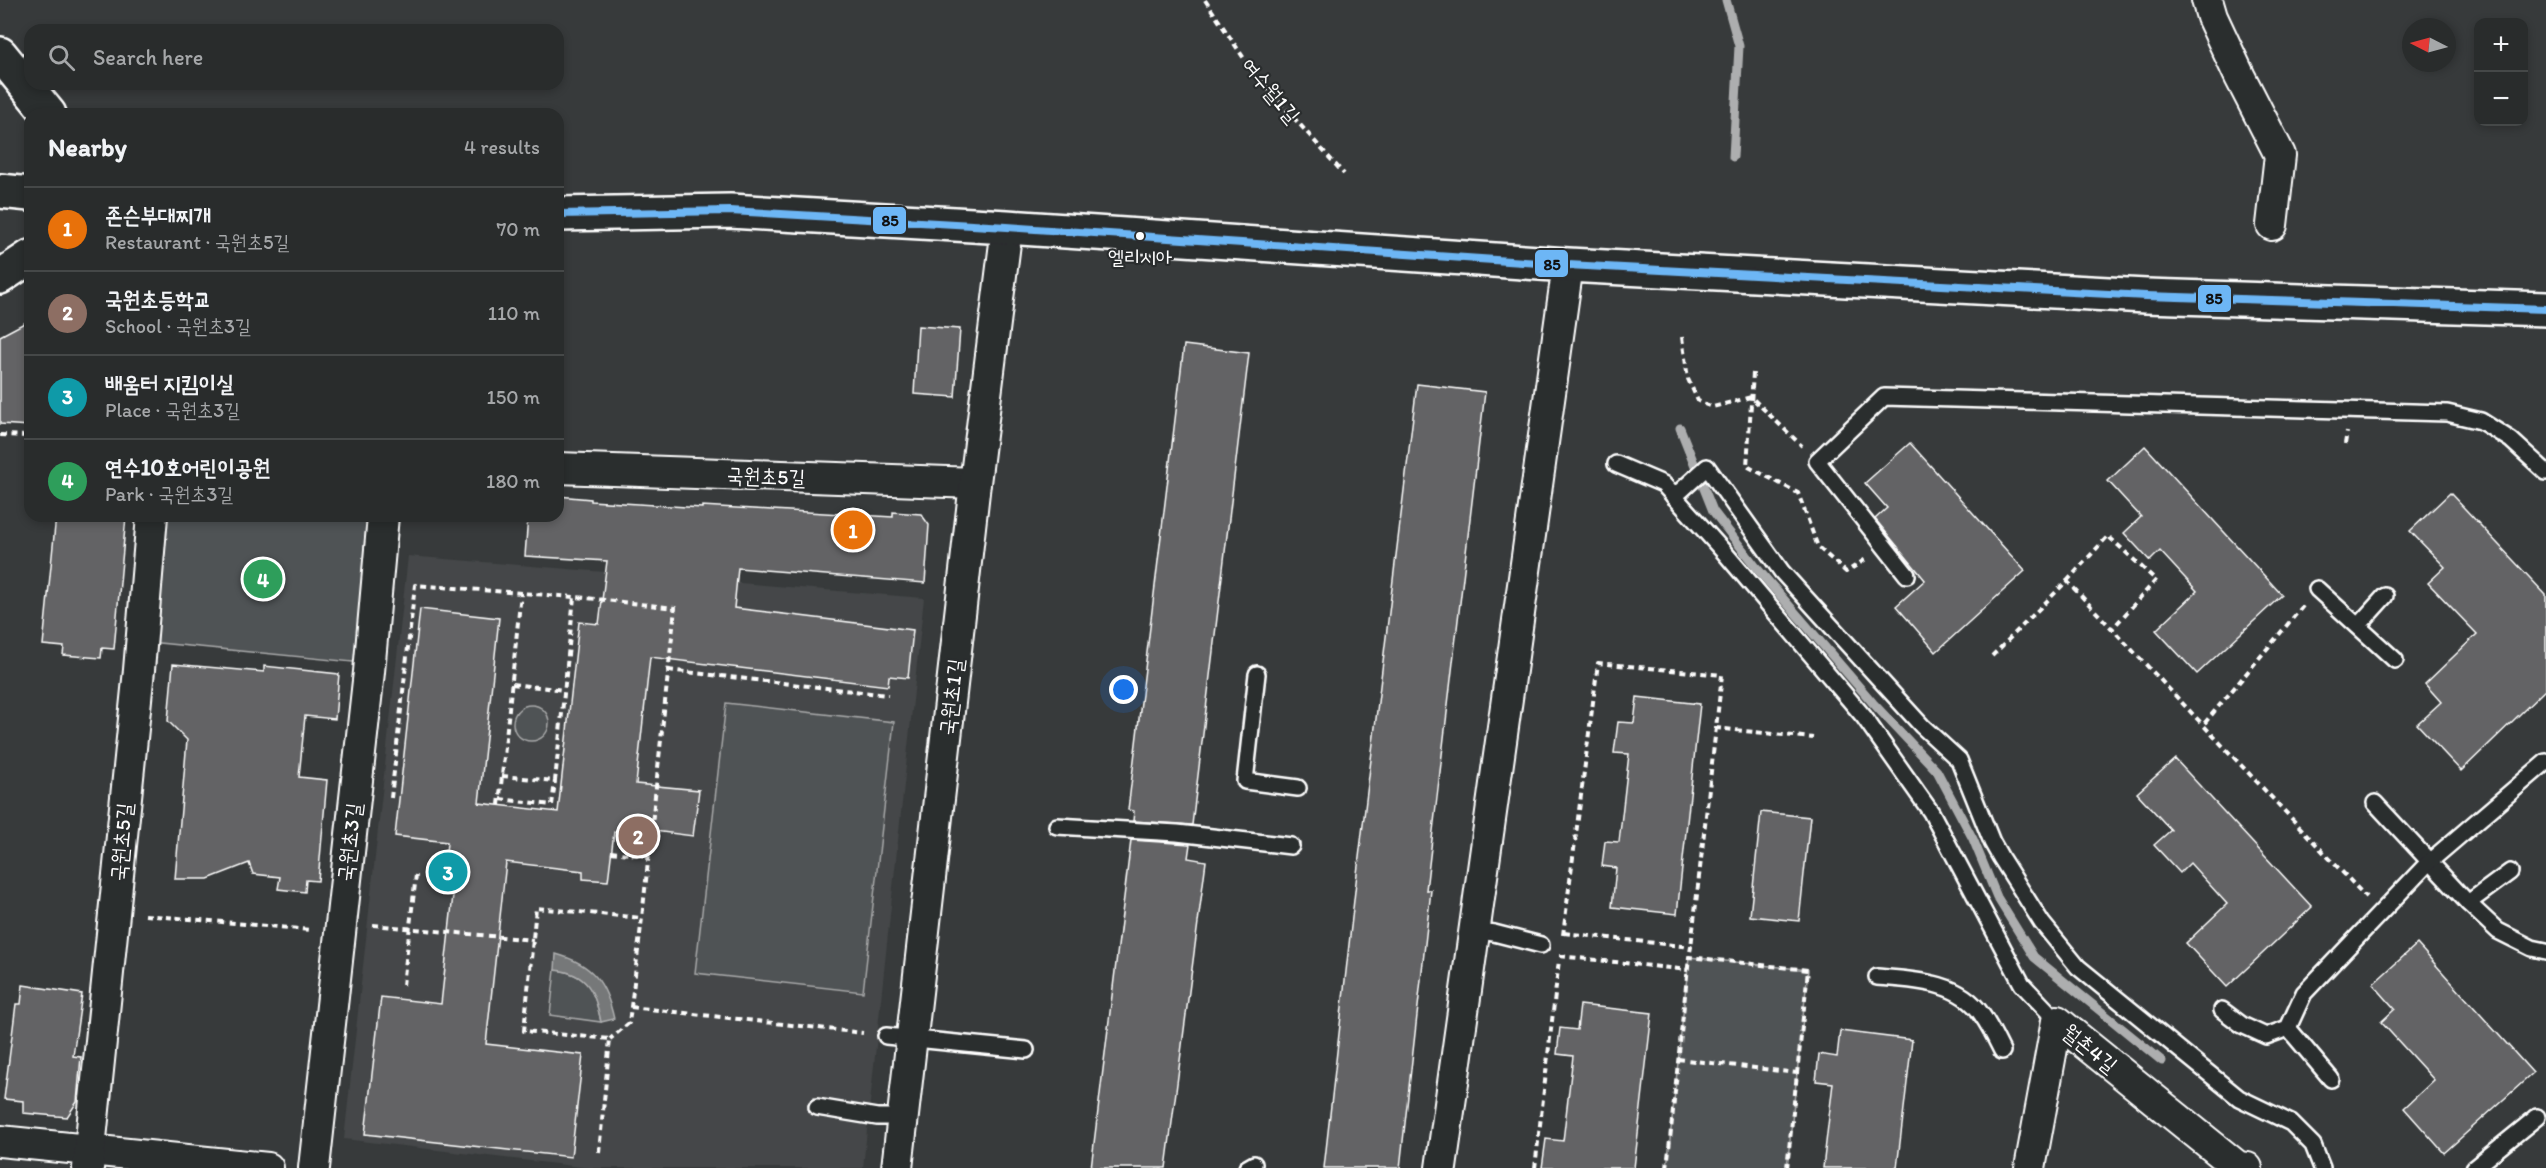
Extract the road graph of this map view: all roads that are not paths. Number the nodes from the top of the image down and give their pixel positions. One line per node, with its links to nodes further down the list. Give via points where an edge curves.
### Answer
1 (2207, 0): 9 (street, via 2240,77 2280,154)
2 (0, 54): 3 (street)
3 (24, 83)
4 (29, 90): 5 (street)
5 (44, 108)
6 (0, 191): 7 (street)
7 (24, 193)
8 (564, 214): 10 (street, via 730,211)
9 (2272, 225)
10 (1007, 227): 12 (street); 18 (street, 국원초1길)
11 (24, 261): 13 (street)
12 (1568, 265): 14 (street, via 2146,296); 36 (street)
13 (0, 277)
14 (2546, 309)
15 (1616, 464): 19 (lane, via 1663,484)
16 (564, 468): 18 (street, 국원초5길)
17 (2546, 472): 22 (lane, via 2511,440 2481,421 2447,413 1884,397 1817,461)
18 (975, 483): 43 (street, 국원초1길)
19 (1674, 497): 41 (lane, via 1864,717 1931,812 2022,984); 59 (lane, via 1707,467 1782,572 1922,726 1959,760 2001,858 2042,923 2078,967 2239,1098 2292,1123 2313,1144)
20 (151, 522): 51 (street, 국원초5길)
21 (382, 522): 53 (street, 국원초3길, via 353,929)
22 (1907, 575)
23 (2317, 589): 25 (lane)
24 (2385, 596): 25 (lane)
25 (2358, 626): 26 (lane)
26 (2395, 660)
27 (1257, 674): 29 (lane, via 1245,782)
28 (2546, 762): 33 (lane)
29 (1298, 788)
30 (2374, 803): 33 (lane)
31 (1057, 826): 32 (lane, via 1177,833)
32 (1291, 846)
33 (2429, 862): 35 (lane); 42 (lane, via 2304,993)
34 (2510, 872): 35 (lane)
35 (2468, 903): 38 (lane, via 2498,931)
36 (1473, 930): 37 (lane); 55 (street)
37 (1541, 945)
38 (2546, 951)
39 (1877, 977): 45 (lane, via 1927,981 1962,994 1981,1013)
40 (2222, 1010): 42 (lane, via 2266,1036)
41 (2057, 1021): 56 (street, 월촌4길); 57 (street, 월촌4길)
42 (2288, 1028): 46 (lane)
43 (898, 1037): 44 (lane); 48 (street, 국원초1길)
44 (1026, 1050)
45 (2002, 1051)
46 (2331, 1079)
47 (818, 1107): 48 (lane, via 876,1117)
48 (903, 1117): 54 (street, 국원초1길)
49 (2537, 1117): 60 (lane)
50 (0, 1141): 51 (street)
51 (89, 1159): 52 (street)
52 (268, 1168)
53 (314, 1168)
54 (897, 1168)
55 (1441, 1168)
56 (2030, 1168)
57 (2238, 1168): 58 (street)
58 (2247, 1168)
59 (2322, 1168)
60 (2474, 1168)

